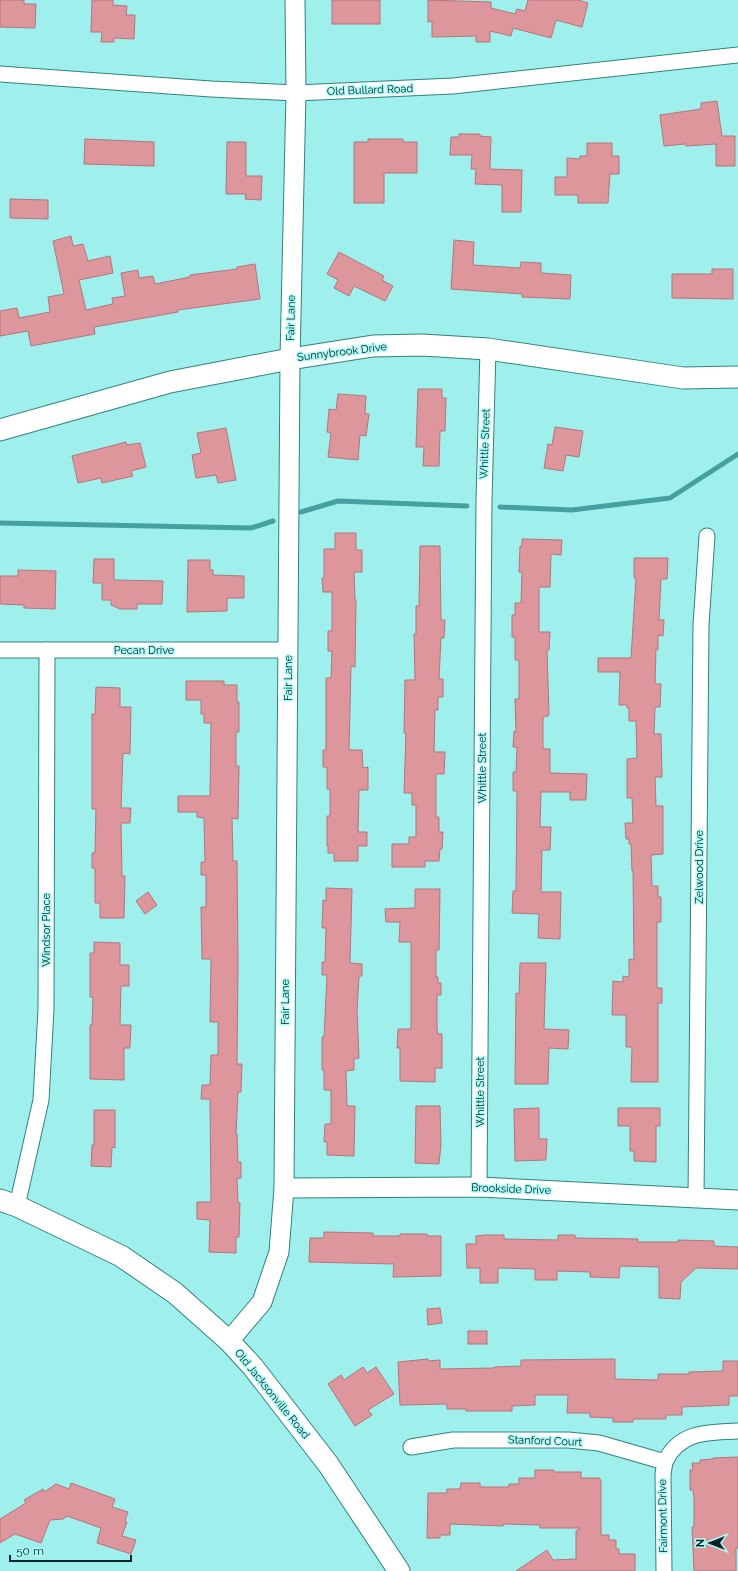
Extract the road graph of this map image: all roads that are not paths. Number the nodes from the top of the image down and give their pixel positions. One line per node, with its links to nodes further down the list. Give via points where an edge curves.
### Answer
1 (295, 0): 4 (street, Fair Lane)
2 (738, 55): 4 (street, Old Bullard Road, via 453,86)
3 (0, 74): 4 (street, Old Bullard Road)
4 (296, 93): 6 (street, Fair Lane)
5 (488, 348): 6 (main road, Sunnybrook Drive, via 373,346); 7 (main road, Sunnybrook Drive, via 683,378); 13 (street, Whittle Street, via 484,500)
6 (290, 358): 8 (main road, Sunnybrook Drive, via 170,382); 12 (street, Fair Lane)
7 (738, 377)
8 (0, 430)
9 (707, 536): 15 (street, Zelwood Drive, via 701,625)
10 (0, 650): 11 (street, Pecan Drive)
11 (47, 650): 12 (street, Pecan Drive); 17 (street, Windsor Place, via 46,1009 41,1100)
12 (288, 650): 14 (street, Fair Lane)
13 (479, 1187): 14 (street, Brookside Drive); 15 (street, Brookside Drive)
14 (284, 1188): 18 (street, Fair Lane, via 279,1252 262,1302)
15 (696, 1198): 16 (street, Brookside Drive)
16 (738, 1200)
17 (8, 1203): 18 (main road, Old Jacksonville Road, via 121,1256 175,1293)
18 (228, 1341): 22 (main road, Old Jacksonville Road, via 253,1367 328,1464)
19 (738, 1431): 21 (street, via 706,1432 686,1439 669,1452)
20 (411, 1447): 21 (street, Stanford Court, via 453,1440 568,1440 599,1443)
21 (665, 1462): 23 (street, Fairmont Drive)
22 (399, 1571)
23 (664, 1571)

